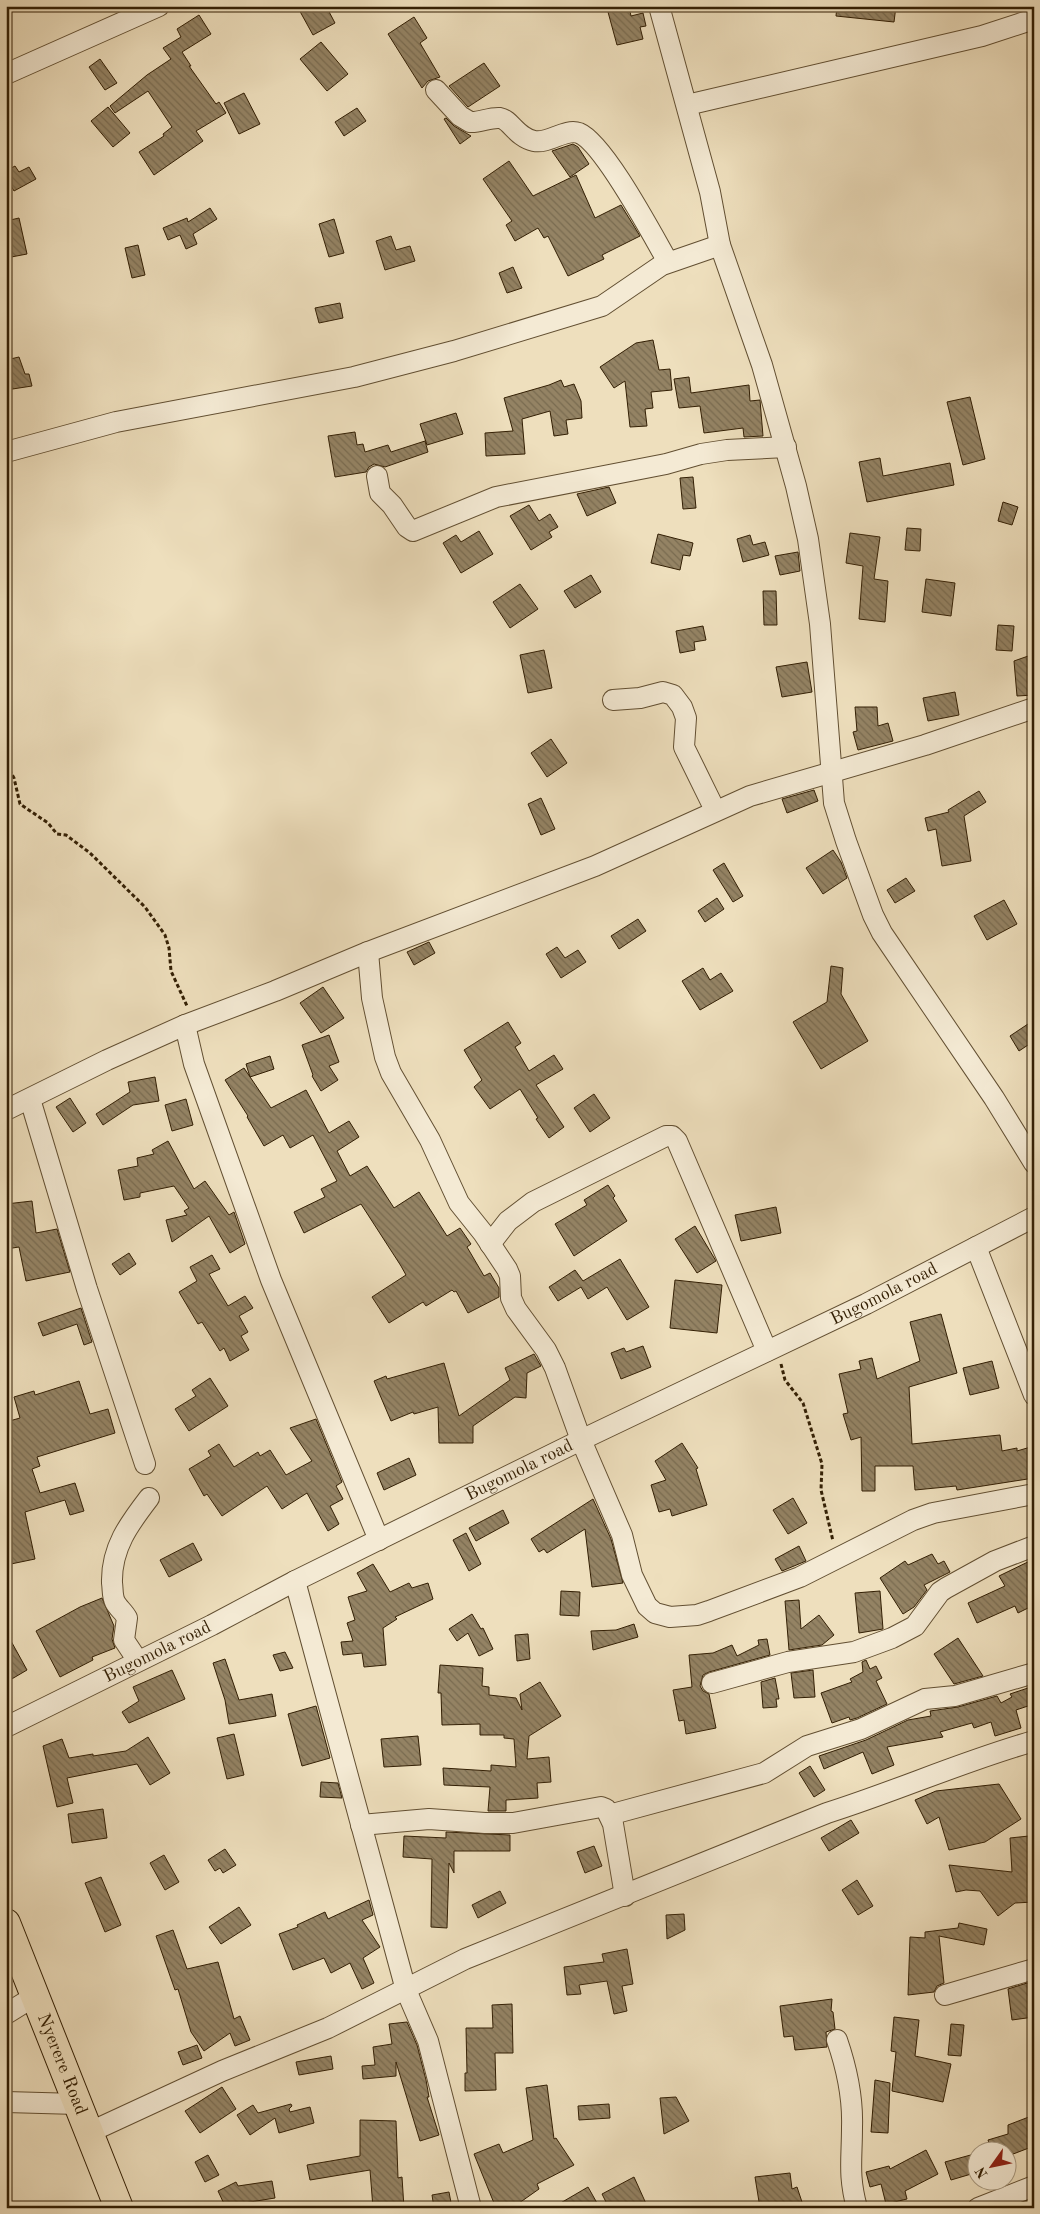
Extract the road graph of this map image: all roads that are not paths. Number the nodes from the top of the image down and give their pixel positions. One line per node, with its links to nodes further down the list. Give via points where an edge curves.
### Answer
1 (159, 6): 4 (street)
2 (659, 6): 6 (street)
3 (1034, 19): 6 (street, via 982,36)
4 (6, 74)
5 (436, 90): 8 (street, via 470,122 499,118 518,135 535,141 574,132 586,137 623,185)
6 (687, 105): 7 (street)
7 (720, 245): 8 (street); 9 (street, via 762,365)
8 (668, 262): 10 (street, via 602,306 454,351 354,376 116,422)
9 (786, 448): 11 (street, via 701,454 496,497 413,531 380,493); 14 (street, via 808,539 820,624)
10 (6, 452)
11 (377, 476)
12 (613, 700): 15 (street, via 662,692 673,695 686,718 684,747)
13 (1034, 708): 14 (street, via 925,745)
14 (830, 772): 15 (street); 20 (street, via 834,803 846,841 882,933)
15 (715, 810): 16 (street, via 595,866)
16 (368, 952): 17 (street); 22 (street, via 372,998 391,1072 430,1140 459,1203)
17 (190, 1023): 18 (street); 30 (street, via 194,1064 271,1280)
18 (30, 1099): 19 (street); 27 (street)
19 (6, 1110)
20 (1034, 1163)
21 (1034, 1217): 23 (street, Bugomola road)
22 (490, 1244): 24 (street, via 508,1221 533,1202 666,1136 672,1136); 26 (street, via 510,1276 516,1309 555,1368)
23 (976, 1247): 24 (street, Bugomola road); 25 (street)
24 (772, 1349): 26 (street, Bugomola road)
25 (1034, 1395)
26 (581, 1440): 28 (street, via 622,1535 632,1575 647,1606 655,1613 670,1617 697,1615 800,1577 933,1513); 30 (street, Bugomola road)
27 (144, 1464)
28 (1034, 1494)
29 (149, 1498): 33 (street, via 121,1538 115,1552 112,1577 115,1601 127,1618 124,1640)
30 (379, 1540): 32 (street, Bugomola road)
31 (1034, 1546): 35 (street, via 996,1561 946,1588 915,1626 892,1638 854,1652 788,1662)
32 (295, 1581): 33 (street, Bugomola road); 39 (street)
33 (138, 1661): 36 (street, Bugomola road)
34 (1034, 1674): 38 (street, via 955,1696 925,1699 861,1729 807,1746 764,1773)
35 (712, 1683)
36 (6, 1727)
37 (1034, 1741): 40 (street, via 827,1813)
38 (609, 1815): 39 (street, via 601,1807 514,1823 429,1818); 40 (street)
39 (361, 1825): 43 (street)
40 (625, 1896): 43 (street, via 465,1960)
41 (6, 1923): 44 (highway, Nyerere Road)
42 (1034, 1969): 45 (street)
43 (406, 1990): 50 (street, via 328,2028 222,2071); 53 (street, via 428,2041)
44 (35, 1996): 46 (street); 49 (highway, Nyerere Road)
45 (945, 1996)
46 (6, 2014)
47 (837, 2040): 54 (street, via 851,2094 850,2171)
48 (6, 2102): 49 (street)
49 (77, 2104): 50 (highway, Nyerere Road)
50 (88, 2133): 52 (highway, Nyerere Road)
51 (1034, 2186): 55 (street)
52 (119, 2208)
53 (471, 2208)
54 (857, 2208)
55 (978, 2208)

